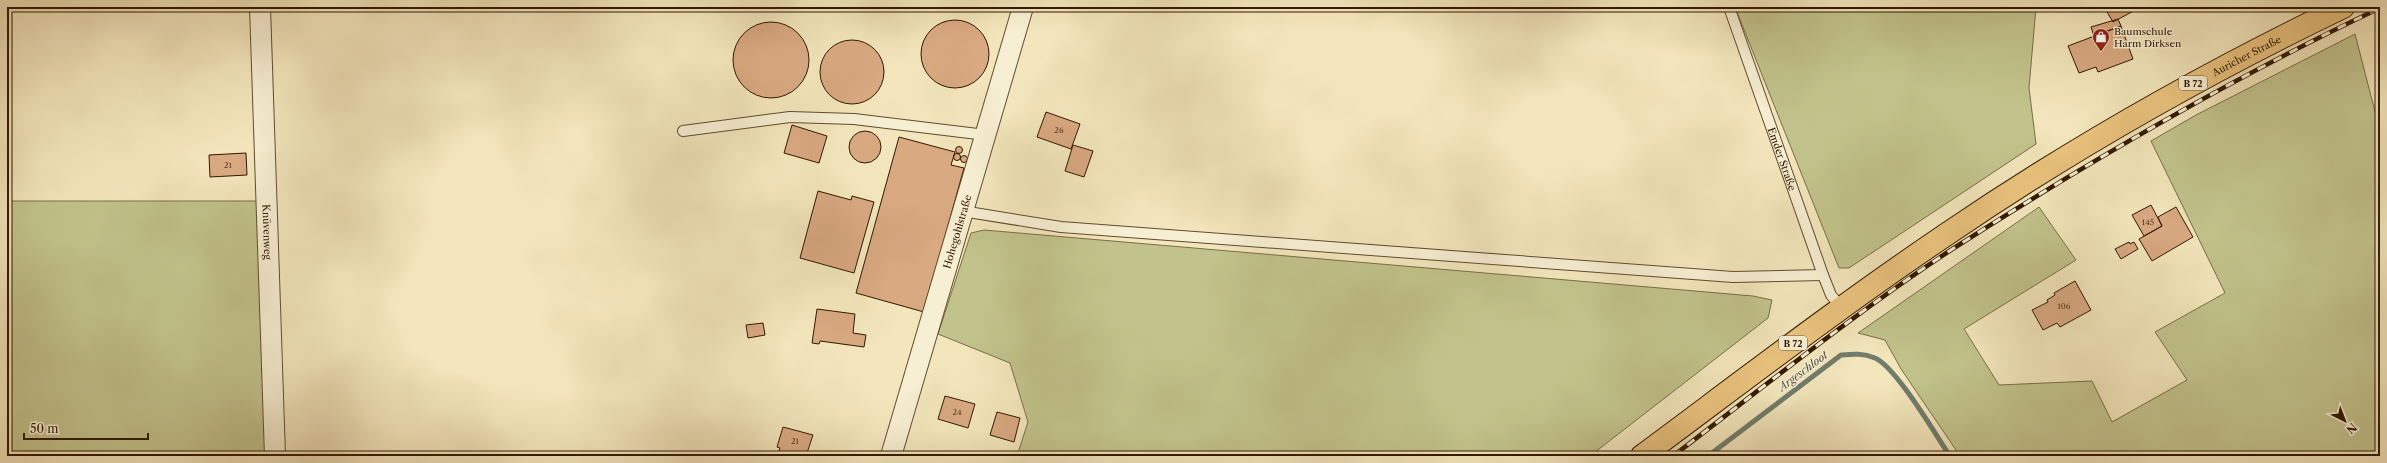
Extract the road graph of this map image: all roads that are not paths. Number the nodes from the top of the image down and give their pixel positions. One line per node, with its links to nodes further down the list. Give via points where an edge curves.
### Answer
1 (260, 7): 10 (street, Knüvenweg)
2 (1024, 7): 6 (street, Hohegohlstraße)
3 (1729, 7): 8 (lane, Emder Straße)
4 (2343, 7): 9 (main road, Auricher Straße / B 72, via 2142,111 1947,234)
5 (683, 131): 6 (lane, via 790,117 854,119)
6 (986, 135): 7 (street, Hohegohlstraße)
7 (962, 211): 8 (lane, via 1062,227 1733,277); 11 (street, Hohegohlstraße)
8 (1823, 275): 9 (lane, Emder Straße, via 1831,295)
9 (1841, 308): 12 (main road, B 72)
10 (275, 456)
11 (891, 456)
12 (1642, 456)

